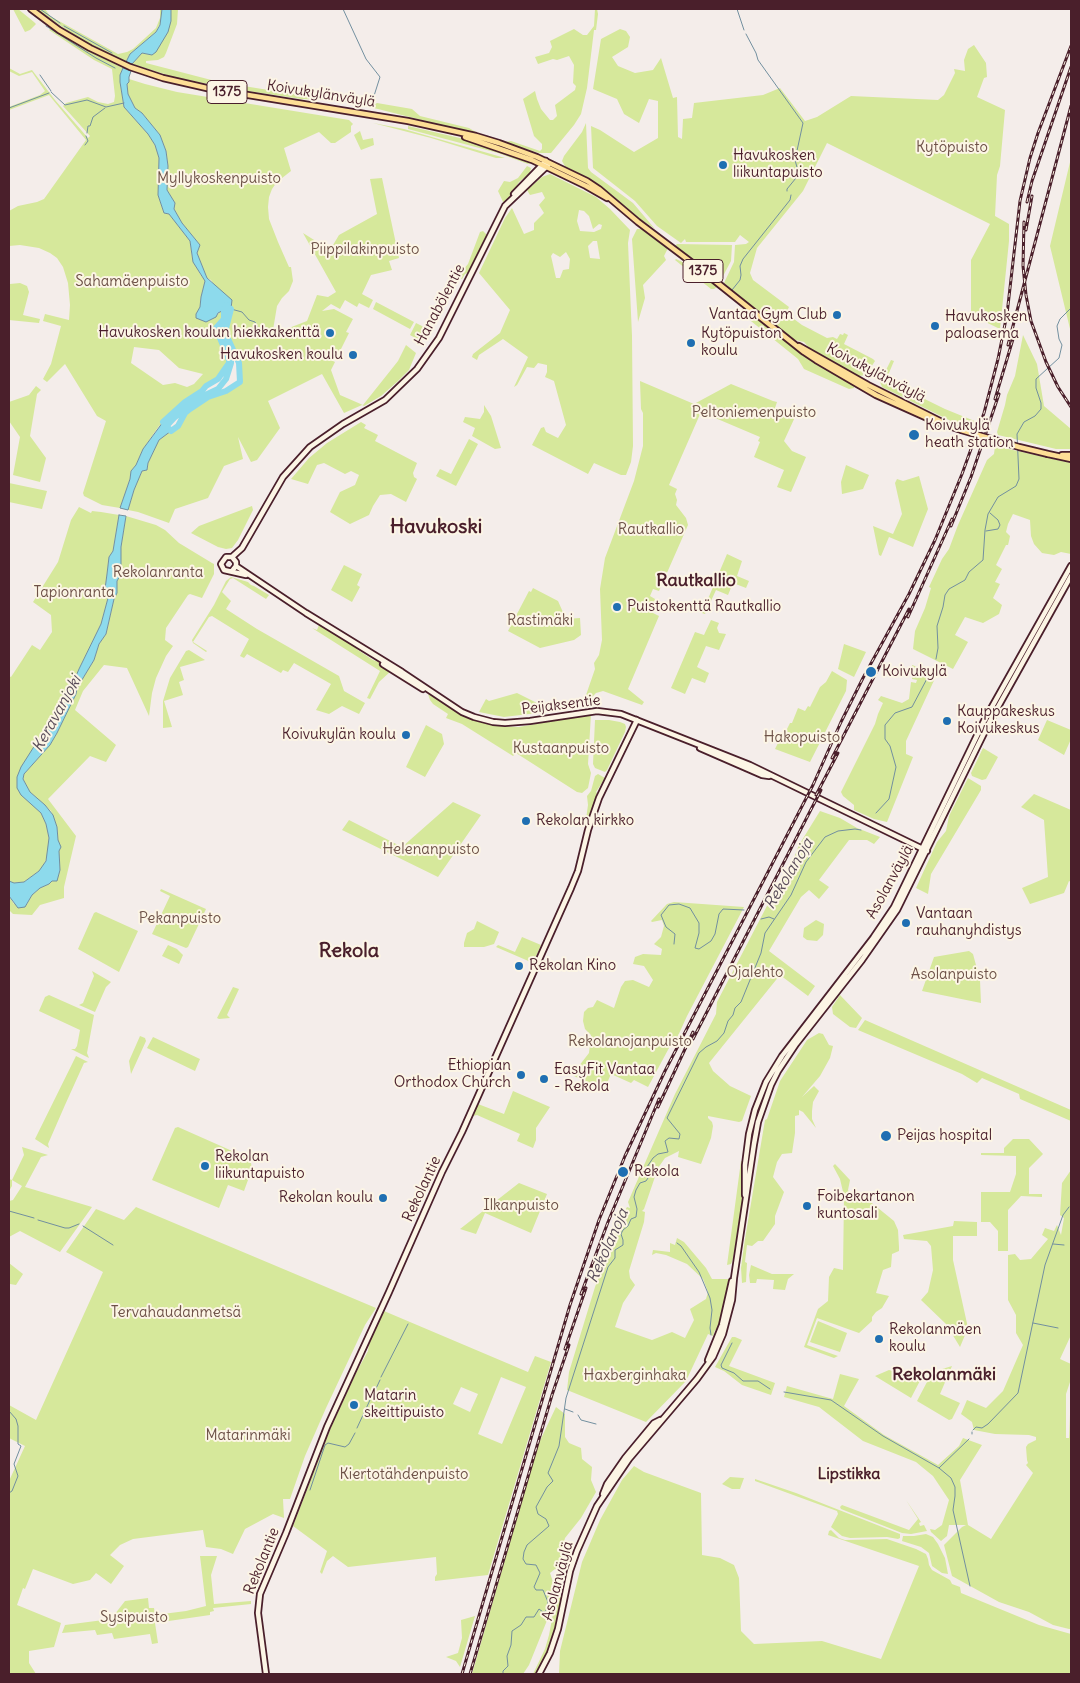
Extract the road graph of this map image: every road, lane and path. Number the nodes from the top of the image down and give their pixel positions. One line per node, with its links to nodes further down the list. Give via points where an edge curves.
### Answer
1 (31, 9): 2 (main road, Koivukylänväylä / 1375, via 58,30 90,48 163,78 445,130)
2 (546, 164): 3 (main road, Koivukylänväylä / 1375, bridge, via 599,189 791,342 950,426 1019,448); 6 (main road, Hanabölentie, via 515,192 499,215 432,351 385,400 321,438 295,462 273,492)
3 (1056, 455): 4 (main road, Koivukylänväylä); 5 (main road, Koivukylänväylä / 1375)
4 (1071, 455)
5 (1071, 459)
6 (242, 548): 7 (main road, Hanabölentie); 8 (main road, Hanabölentie)
7 (232, 557): 8 (main road); 10 (main road, via 224,558 221,564 224,570)
8 (236, 564): 10 (main road); 11 (main road, Peijaksentie)
9 (1071, 566): 14 (main road, Asolanväylä, via 984,721)
10 (232, 571): 11 (main road, Peijaksentie)
11 (247, 575): 13 (main road, Peijaksentie, via 408,680 481,720 516,722 597,711 616,712)
12 (1071, 576): 14 (main road, Asolanväylä, via 989,723)
13 (637, 720): 14 (main road, Peijaksentie, via 750,766); 15 (main road, Rekolantie, via 599,798 571,888 326,1427 260,1594 258,1613)
14 (925, 850): 16 (main road, Asolanväylä, via 899,899 873,938 782,1056 766,1082 749,1134 745,1206 727,1323 717,1349 694,1384 629,1459 603,1495 576,1551 555,1638)
15 (266, 1674)
16 (539, 1674)

